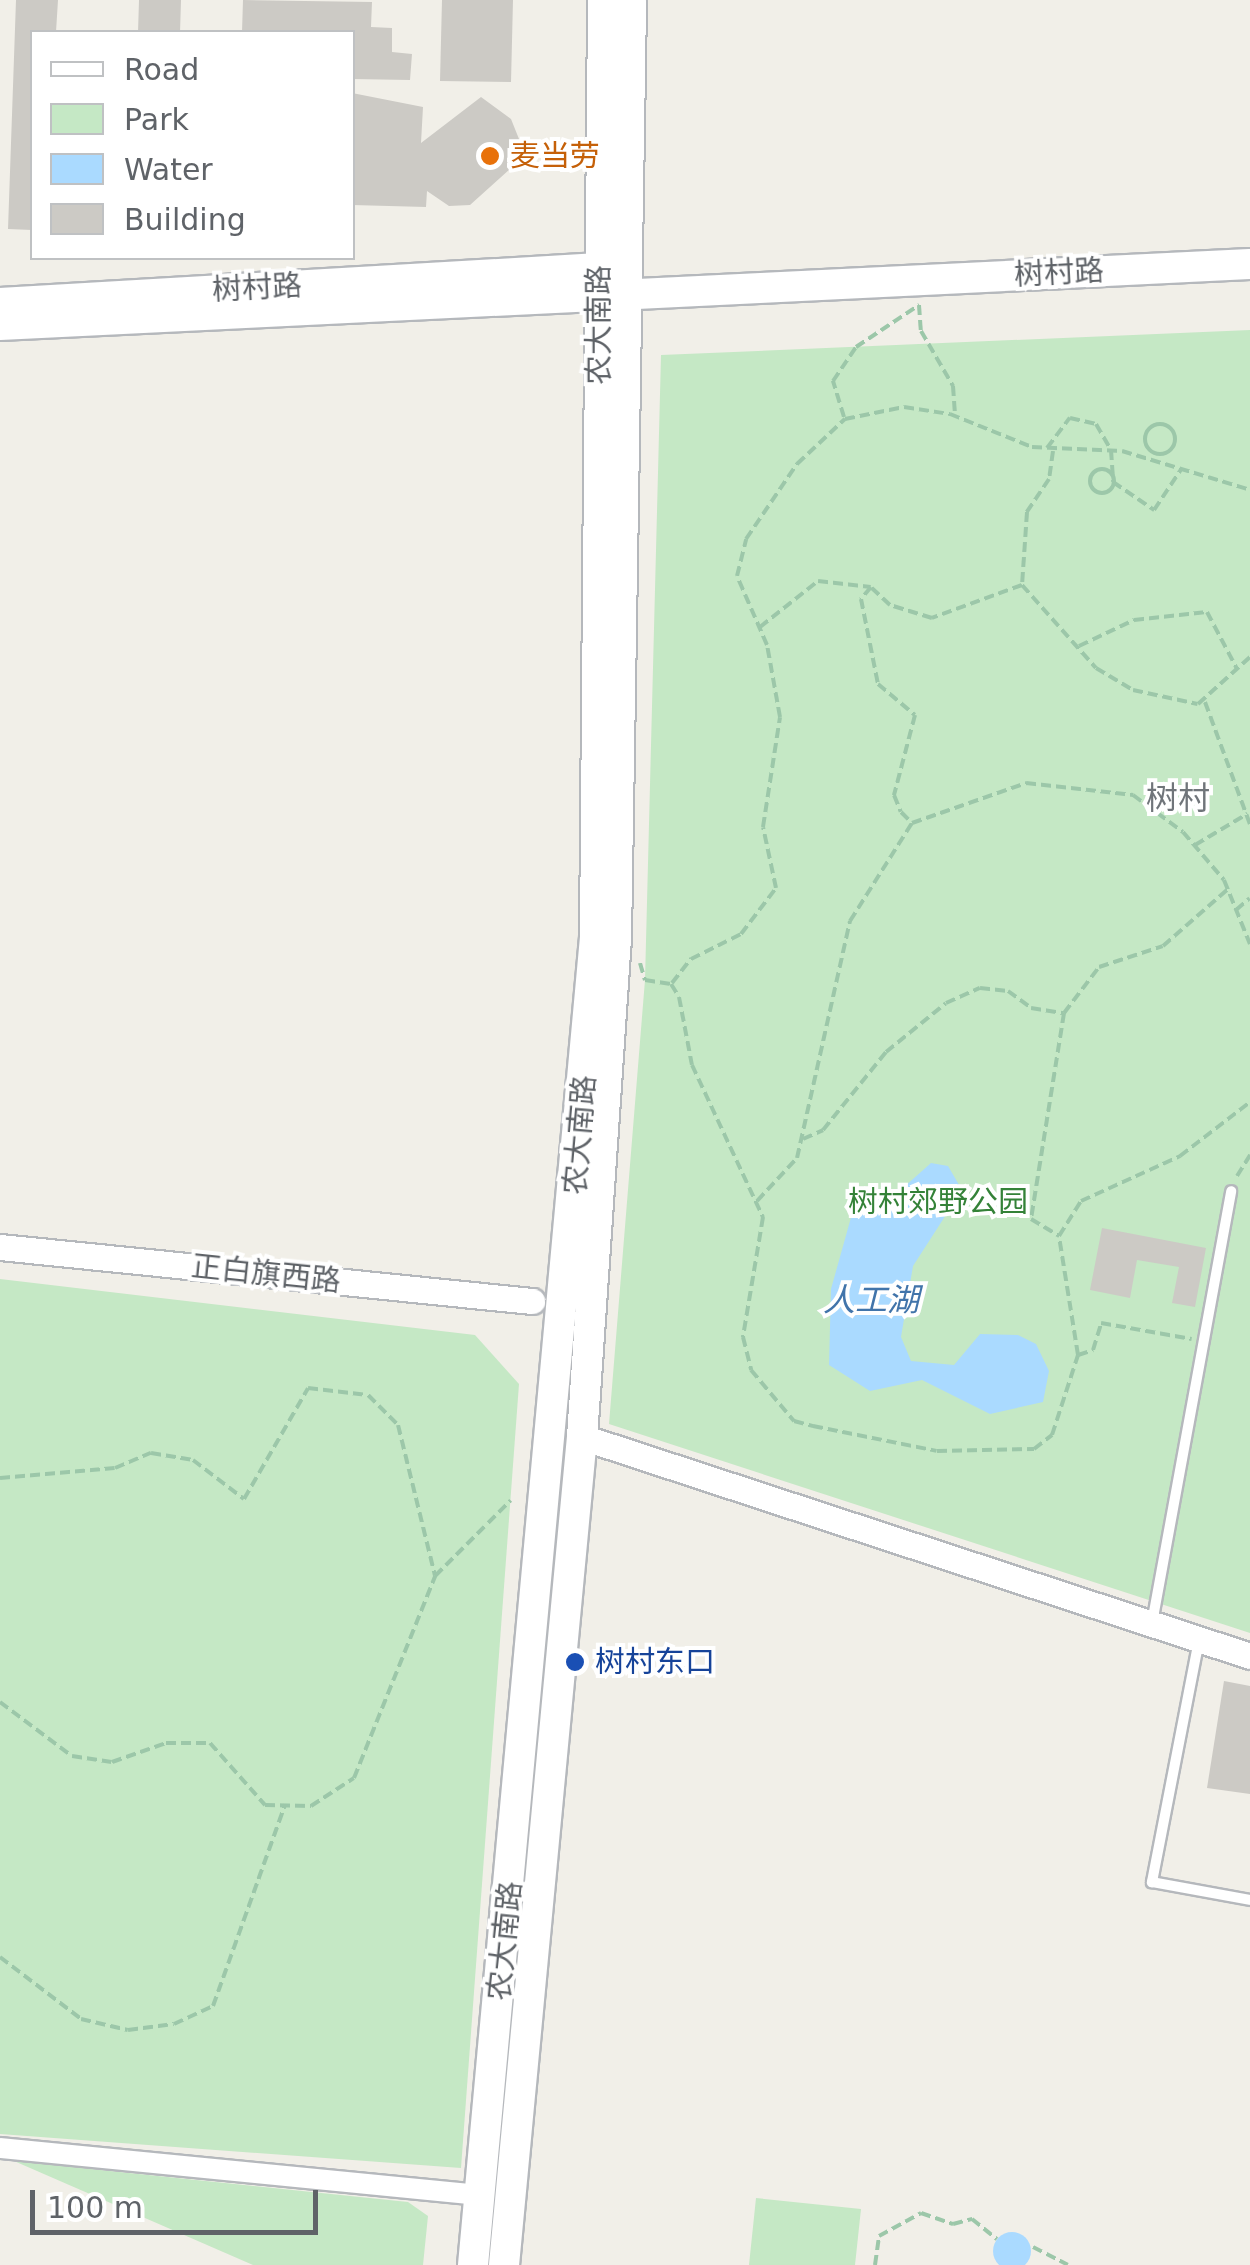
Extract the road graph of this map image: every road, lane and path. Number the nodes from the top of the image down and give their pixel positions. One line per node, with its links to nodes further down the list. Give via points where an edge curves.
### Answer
1 (603, 0): 4 (main road, 农大南路)
2 (631, 0): 4 (main road, 农大南路)
3 (1250, 264): 5 (main road, 树村路)
4 (608, 284): 5 (main road, 树村路, via 679,294); 6 (main road, 树村路); 7 (main road, 树村路); 46 (main road, 农大南路, via 616,939); 58 (main road, 农大南路, via 595,938)
5 (921, 293): 8 (path, via 921,331 953,386); 9 (path, via 856,347 833,382)
6 (0, 303)
7 (0, 325)
8 (955, 416): 9 (path, via 904,407); 11 (path)
9 (845, 419): 20 (path, via 797,464 746,538 737,576)
10 (1148, 448): 10 (path, via 1171,450 1170,427 1148,430); 14 (path)
11 (1046, 450): 12 (path, via 1070,418 1096,424); 13 (path)
12 (1111, 450): 13 (path); 14 (path); 16 (path)
13 (1054, 451): 18 (path, via 1049,479 1027,512)
14 (1144, 458): 15 (path)
15 (1182, 468): 16 (path, via 1154,510); 17 (path)
16 (1114, 482): 16 (path, via 1099,492 1090,480 1103,469)
17 (1250, 490)
18 (1022, 585): 19 (path, via 918,618); 21 (path)
19 (871, 587): 20 (path, via 818,581); 26 (path, via 862,599 872,669 915,715 894,795)
20 (760, 627): 34 (path, via 780,717 763,827 776,888 741,934 691,960)
21 (1078, 646): 23 (path, via 1134,620 1207,612); 24 (path, via 1134,690)
22 (1250, 658): 23 (path)
23 (1237, 668): 24 (path)
24 (1204, 700): 25 (path)
25 (1248, 815): 27 (path); 28 (path)
26 (912, 823): 28 (path, via 984,791 1062,784 1132,795); 37 (path, via 850,921)
27 (1250, 824)
28 (1196, 846): 29 (path)
29 (1228, 889): 31 (path); 35 (path, via 1163,946 1099,966)
30 (1250, 898): 31 (path)
31 (1236, 910): 32 (path)
32 (1250, 944)
33 (640, 953): 34 (path, via 644,980)
34 (670, 984): 40 (path, via 692,1064)
35 (1064, 1014): 37 (path, via 994,990 946,1003); 41 (path, via 1031,1219)
36 (1250, 1102): 41 (path, via 1180,1156 1081,1202)
37 (804, 1139): 40 (path)
38 (1250, 1155): 39 (path)
39 (1230, 1191): 44 (lane)
40 (757, 1202): 45 (path, via 765,1240 743,1337 751,1370 794,1421 937,1451 1034,1449 1052,1435)
41 (1059, 1236): 45 (path)
42 (0, 1246): 43 (street, 正白旗西路)
43 (532, 1302)
44 (1203, 1340): 45 (path, via 1101,1324 1093,1350); 50 (lane)
45 (1078, 1355)
46 (582, 1437): 50 (street); 62 (main road, 农大南路)
47 (0, 1478): 49 (path, via 116,1468 151,1453 192,1460 244,1499 308,1388 368,1394 398,1425)
48 (511, 1500): 49 (path)
49 (434, 1576): 54 (path, via 354,1778 311,1806)
50 (1152, 1624): 51 (street)
51 (1200, 1639): 52 (street); 55 (lane, via 1152,1882)
52 (1250, 1656)
53 (0, 1702): 54 (path, via 72,1756 112,1762 166,1743 210,1743 265,1805)
54 (285, 1806): 56 (path, via 213,2006 174,2024 128,2030 80,2019)
55 (1250, 1900)
56 (0, 1957)
57 (0, 2148): 58 (street)
58 (480, 2195): 61 (main road, 农大南路)
59 (996, 2239): 63 (path, via 972,2219 952,2224 921,2214 878,2236)
60 (1033, 2247): 64 (path)
61 (473, 2265)
62 (504, 2265)
63 (875, 2265)
64 (1068, 2265)

